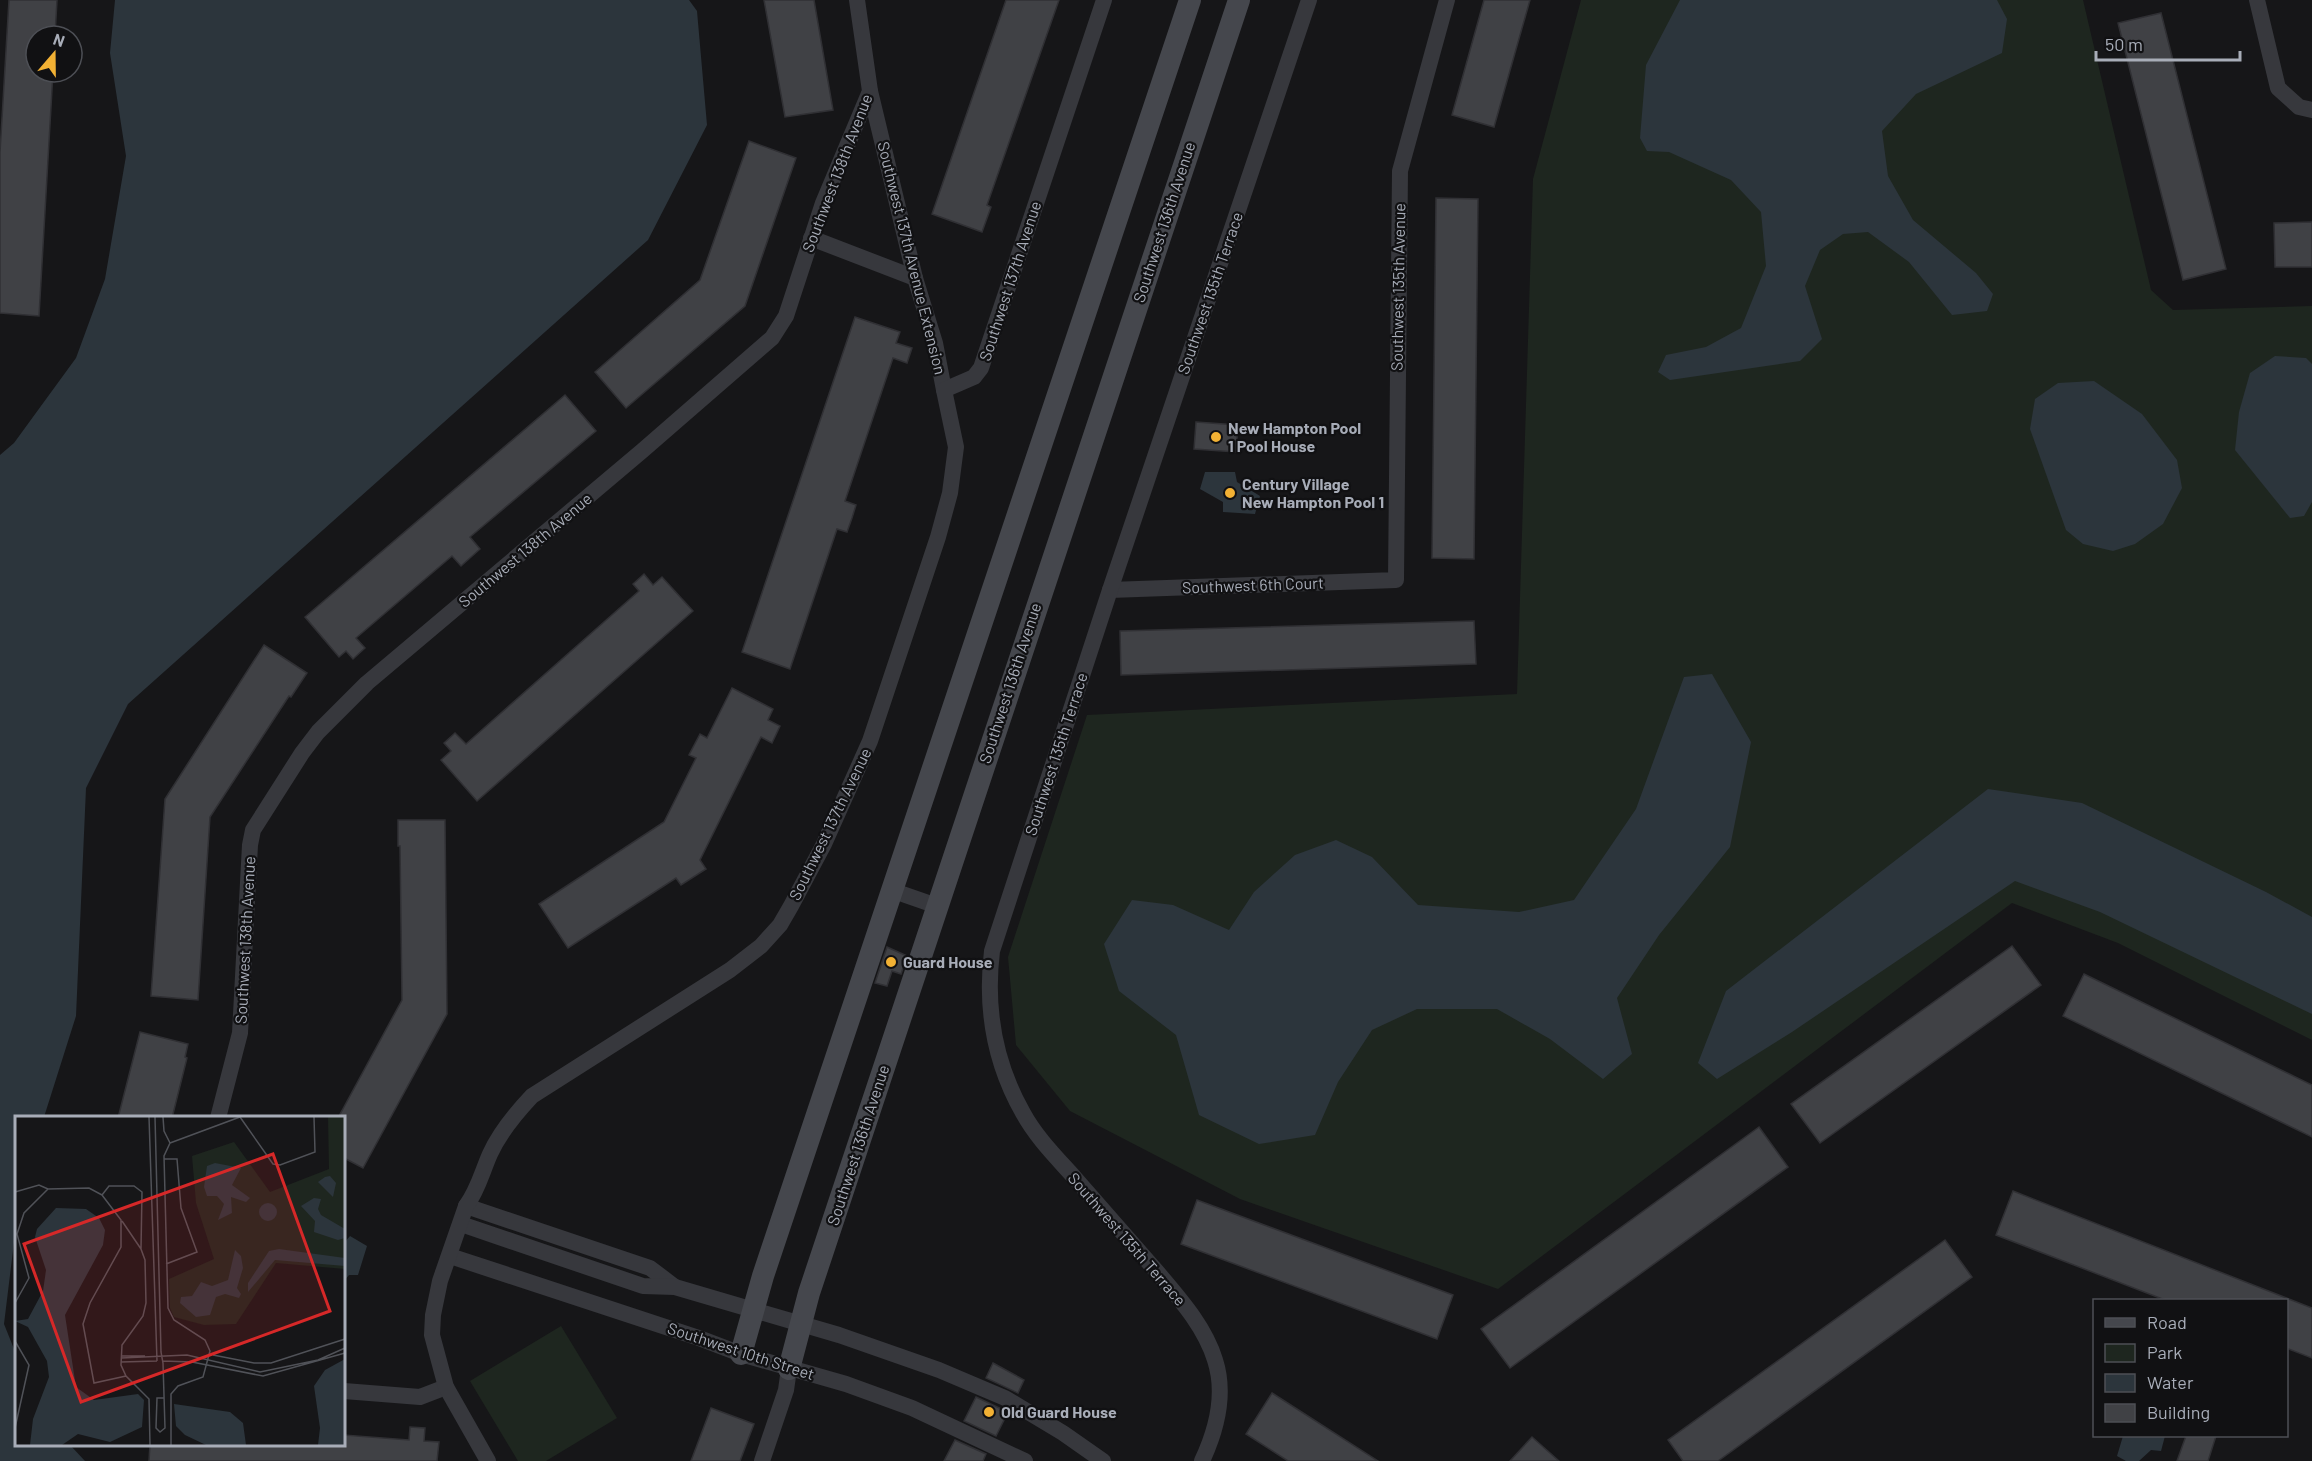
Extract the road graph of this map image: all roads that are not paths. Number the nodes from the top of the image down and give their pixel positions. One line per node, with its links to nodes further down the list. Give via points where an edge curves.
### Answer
1 (856, 0): 8 (street, Southwest 138th Avenue)
2 (1104, 0): 12 (street, Southwest 137th Avenue, via 981,368 974,378)
3 (1190, 0): 15 (street)
4 (1239, 0): 16 (street, Southwest 136th Avenue)
5 (1309, 0): 14 (street, Southwest 135th Terrace)
6 (1447, 0): 13 (street, Southwest 135th Avenue, via 1400,171)
7 (2257, 0): 9 (street, via 2278,88)
8 (870, 91): 10 (street, Southwest 138th Avenue); 11 (street, Southwest 137th Avenue Extension)
9 (2306, 109)
10 (811, 238): 11 (street); 17 (street, Southwest 138th Avenue, via 786,316 772,338 367,683 318,732 297,761 253,830 240,1033)
11 (915, 278): 12 (street, Southwest 137th Avenue Extension, via 935,343)
12 (944, 390): 18 (street, Southwest 137th Avenue, via 956,447 950,493 938,537 870,741 824,844 780,925 730,970 532,1096 509,1121)
13 (1396, 580): 14 (street, Southwest 6th Court)
14 (1110, 590): 32 (street, Southwest 135th Terrace, via 992,951 989,1006 998,1061 1023,1115 1184,1305 1208,1343 1221,1399)
15 (891, 890): 16 (street); 22 (street)
16 (938, 906): 23 (street, Southwest 136th Avenue)
17 (219, 1116)
18 (466, 1206): 19 (street, Southwest 137th Avenue); 21 (street, via 650,1268)
19 (460, 1224): 20 (street, Southwest 137th Avenue); 21 (street, via 643,1286)
20 (450, 1256): 24 (street, Southwest 10th Street); 26 (street, Southwest 137th Avenue, via 440,1281 431,1328)
21 (675, 1287): 22 (street)
22 (754, 1310): 23 (street); 24 (street)
23 (799, 1323): 25 (street, Southwest 136th Avenue); 31 (street, via 939,1370 1005,1398)
24 (741, 1354): 25 (street, Southwest 10th Street)
25 (789, 1369): 29 (street, via 786,1390); 30 (street, Southwest 10th Street, via 912,1408)
26 (446, 1387): 27 (street, via 420,1396); 28 (street, Southwest 137th Avenue)
27 (345, 1391)
28 (488, 1461)
29 (762, 1461)
30 (1025, 1461)
31 (1103, 1461)
32 (1202, 1461)

